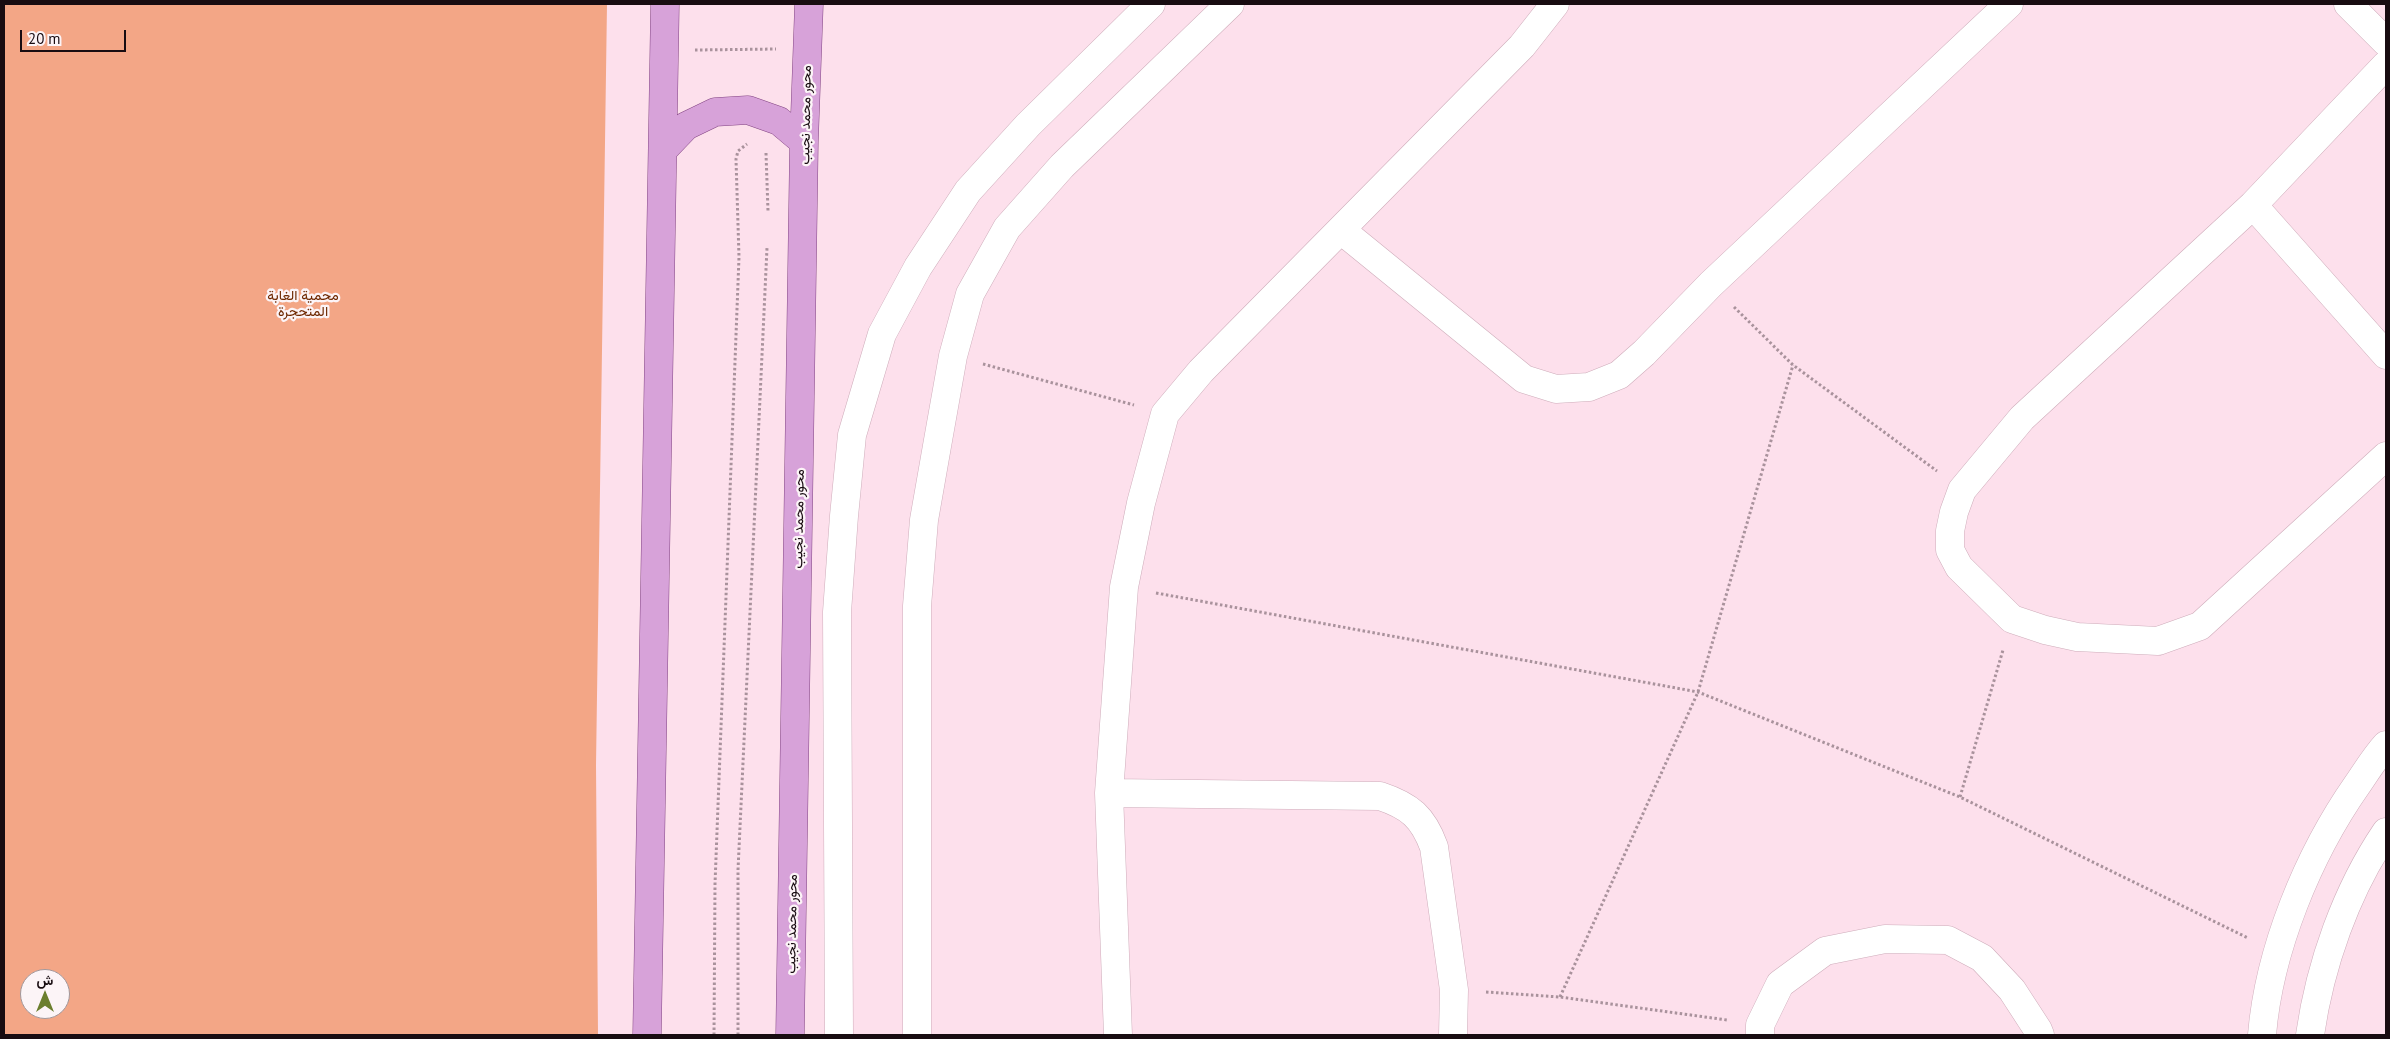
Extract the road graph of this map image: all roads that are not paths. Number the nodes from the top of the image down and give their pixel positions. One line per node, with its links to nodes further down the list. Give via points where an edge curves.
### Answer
1 (665, 4): 11 (main road)
2 (809, 4): 10 (main road, محور محمد نجيب)
3 (1151, 4): 22 (street, via 1028,125 968,191 918,267 882,334 852,435 838,612)
4 (1230, 4): 23 (street, via 1062,166 1007,228 970,294 954,356 924,520 917,606)
5 (1555, 4): 13 (street, via 1522,46)
6 (2009, 4): 13 (street, via 1710,284 1644,353 1619,375 1589,387 1556,389 1524,379)
7 (2348, 4): 8 (street)
8 (2386, 42)
9 (2386, 65): 12 (street)
10 (804, 142): 11 (main road, via 779,120 748,110 715,112 686,126); 21 (main road, محور محمد نجيب)
11 (663, 150): 20 (main road)
12 (2252, 205): 14 (street); 15 (street, via 2022,418 1962,490 1950,531 1950,550 1959,567 2012,619 2077,637 2158,641 2200,626)
13 (1341, 230): 17 (street, via 1201,371 1166,414 1141,502 1124,588)
14 (2386, 355)
15 (2386, 456)
16 (2386, 745): 27 (street, via 2337,814 2302,882 2278,953)
17 (1109, 793): 24 (street); 25 (street, via 1380,796 1399,802 1415,813 1427,829 1434,847 1454,990)
18 (2386, 832): 28 (street, via 2375,848 2339,924 2315,1003)
19 (1760, 1030): 26 (street, via 1780,984 1825,951 1885,939 1948,940 1982,958 2012,990)
20 (647, 1035)
21 (790, 1035)
22 (839, 1035)
23 (916, 1035)
24 (1118, 1035)
25 (1453, 1035)
26 (2040, 1035)
27 (2262, 1035)
28 (2310, 1035)

